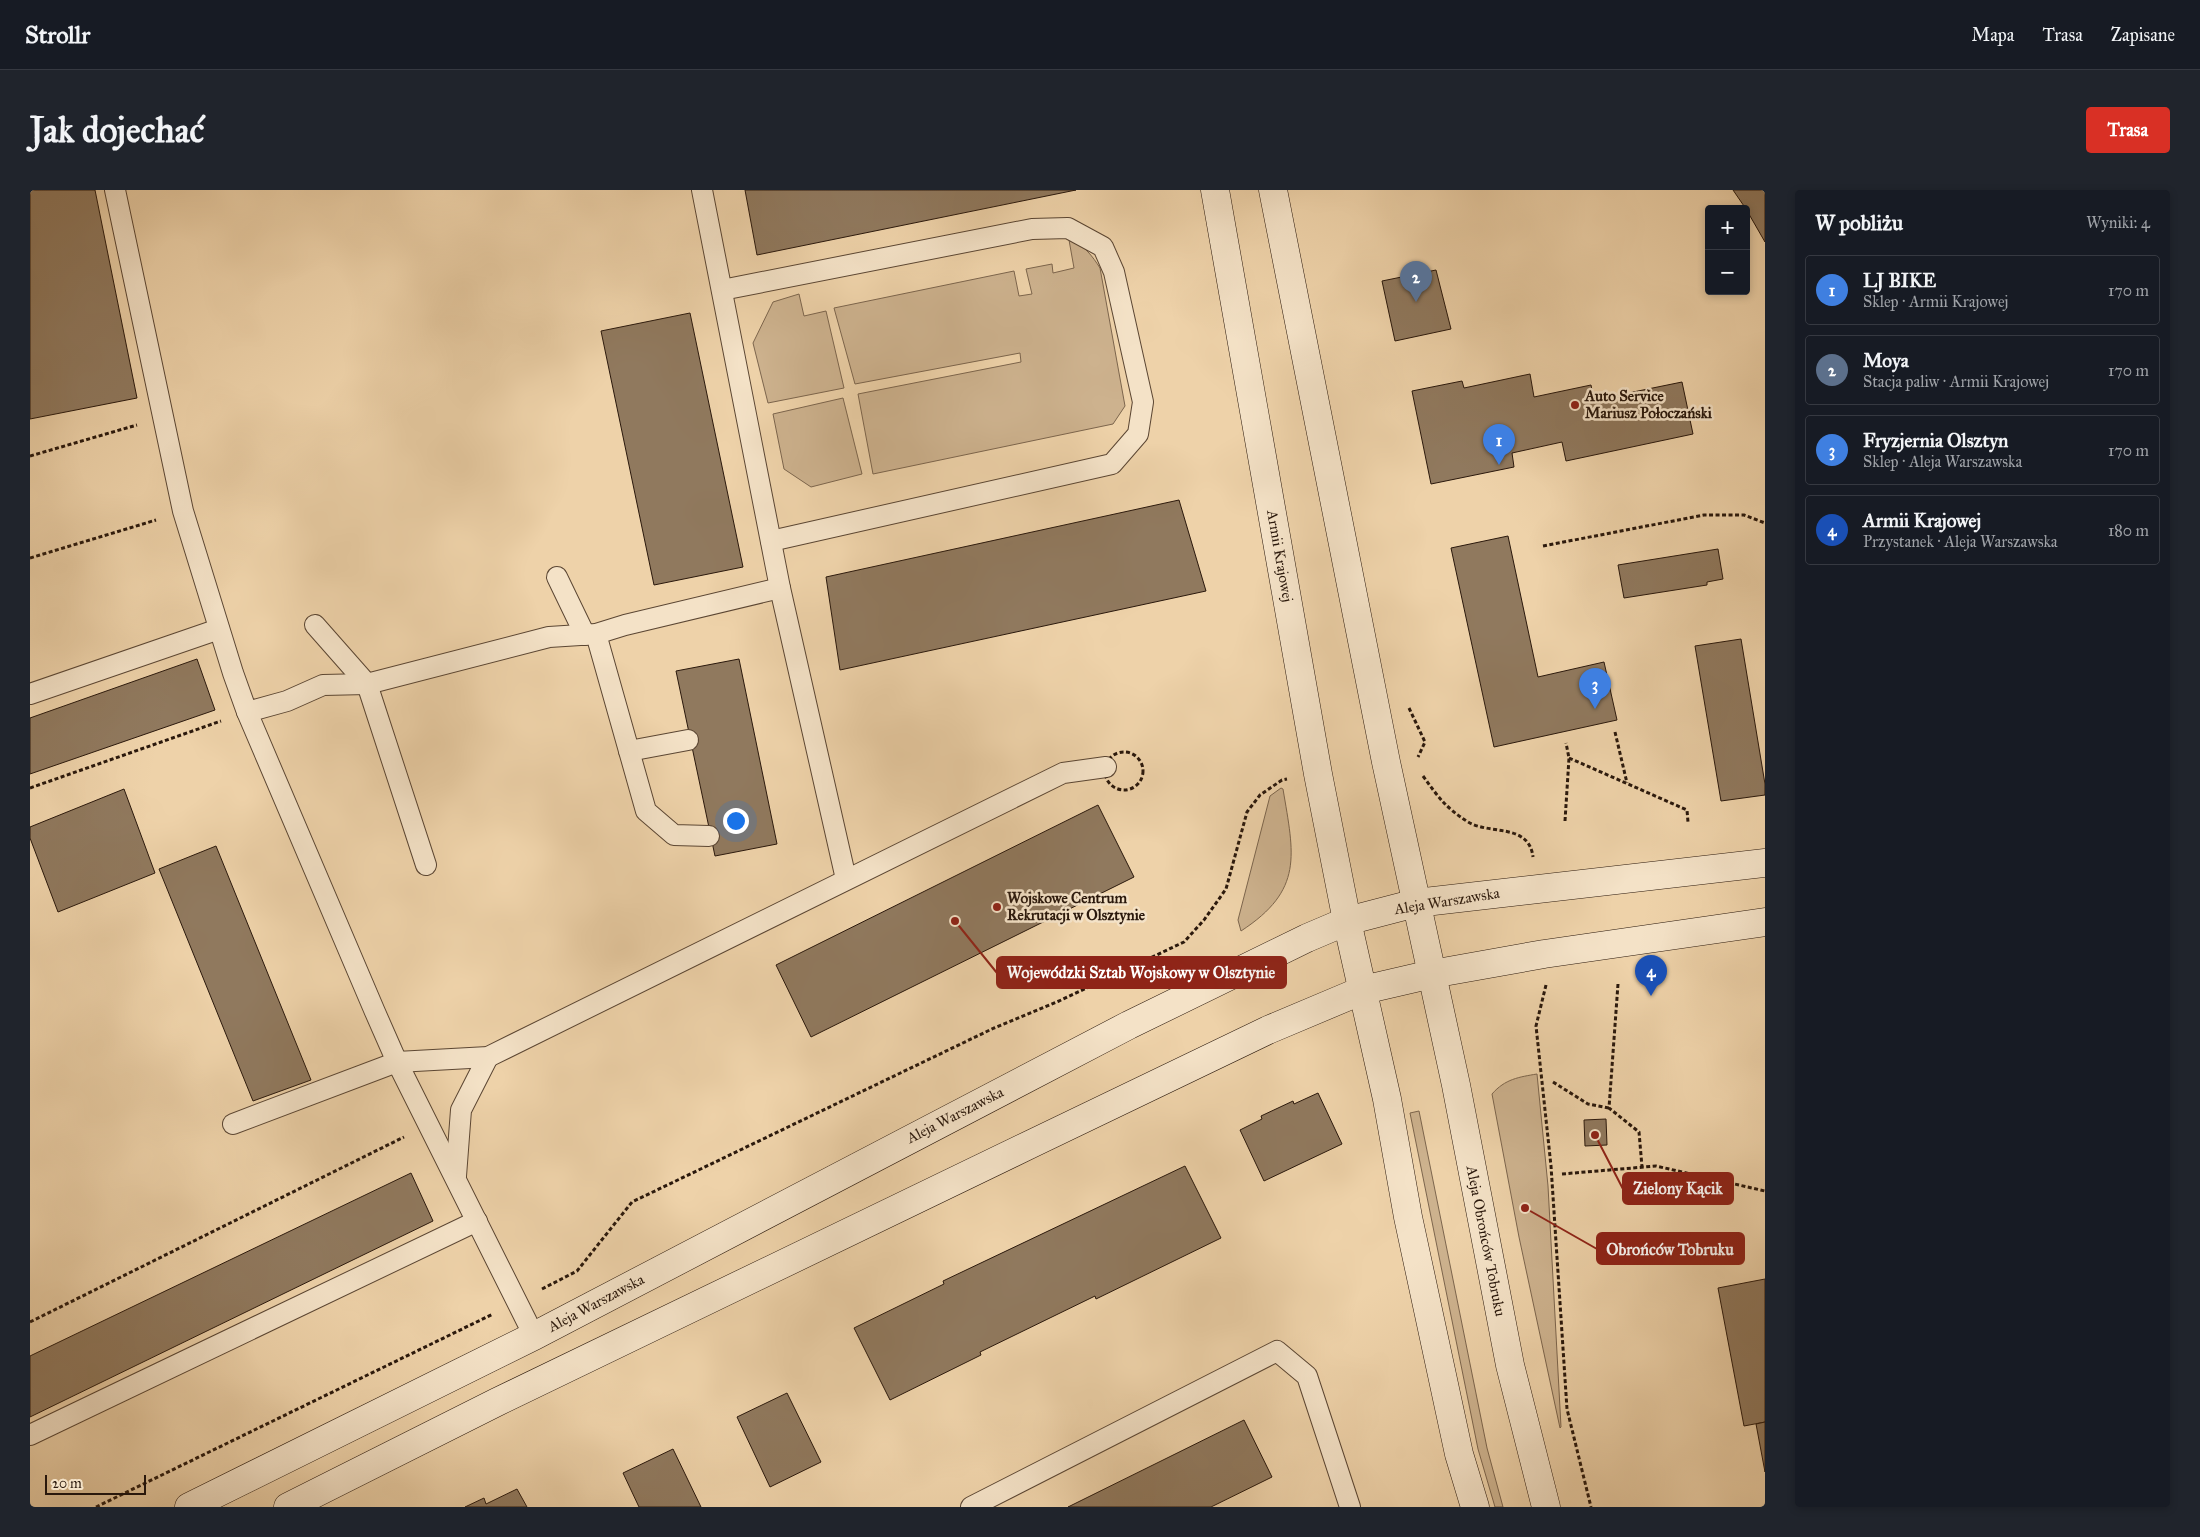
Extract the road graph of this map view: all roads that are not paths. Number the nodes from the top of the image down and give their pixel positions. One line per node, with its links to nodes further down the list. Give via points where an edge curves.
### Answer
1 (115, 190): 10 (lane, via 183,511)
2 (702, 190): 5 (lane)
3 (1215, 190): 23 (main road, Armii Krajowej)
4 (1273, 190): 22 (main road)
5 (722, 290): 6 (lane); 6 (lane, via 1032,229 1068,228 1103,247 1114,272 1143,402 1138,434 1112,464)
6 (771, 541): 8 (lane)
7 (557, 577): 11 (lane)
8 (780, 588): 11 (lane); 21 (lane)
9 (315, 625): 12 (lane)
10 (219, 629): 13 (lane); 14 (lane)
11 (591, 635): 12 (lane, via 549,637); 16 (lane)
12 (368, 684): 14 (lane, via 323,686 287,701); 20 (lane)
13 (30, 694)
14 (247, 712): 28 (lane)
15 (688, 740): 16 (lane)
16 (629, 751): 18 (lane, via 646,812 674,835)
17 (1106, 767): 21 (lane, via 1063,773)
18 (709, 836)
19 (1765, 863): 22 (main road, Aleja Warszawska)
20 (426, 865)
21 (846, 878): 27 (lane)
22 (1416, 903): 23 (main road, Aleja Warszawska); 25 (main road, Aleja Obrońców Tobruku)
23 (1347, 921): 26 (main road, Armii Krajowej); 32 (main road, Aleja Warszawska, via 1129,1025)
24 (1765, 922): 25 (main road, via 1560,951)
25 (1432, 974): 26 (main road); 39 (main road, Aleja Obrońców Tobruku, via 1510,1365)
26 (1363, 990): 35 (main road, via 1268,1030 497,1402); 38 (main road, via 1457,1445)
27 (488, 1056): 28 (lane); 30 (lane, via 461,1110)
28 (398, 1062): 29 (lane); 30 (lane)
29 (233, 1124)
30 (456, 1176): 31 (lane)
31 (477, 1221): 32 (lane); 33 (lane)
32 (534, 1336): 34 (main road, Aleja Warszawska)
33 (30, 1435)
34 (189, 1507)
35 (288, 1507)
36 (971, 1507): 37 (lane, via 1277,1351 1307,1376)
37 (1350, 1507)
38 (1475, 1507)
39 (1546, 1507)

